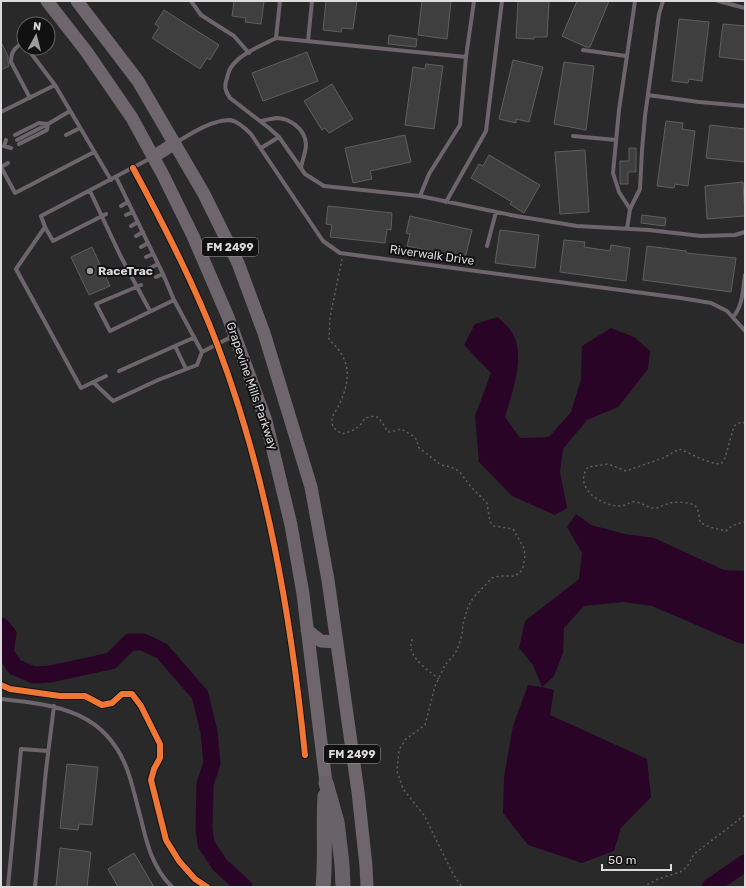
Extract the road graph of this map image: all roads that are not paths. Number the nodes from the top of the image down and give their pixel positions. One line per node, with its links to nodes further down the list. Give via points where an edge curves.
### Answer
1 (47, 1): 38 (main road, Grapevine Mills Parkway / FM 2499, via 86,51 132,118)
2 (77, 1): 33 (main road, Grapevine Mills Parkway / FM 2499, via 138,82)
3 (191, 1): 16 (lane, via 201,15 234,36)
4 (280, 1): 12 (lane)
5 (312, 1): 13 (lane)
6 (474, 1): 19 (lane)
7 (502, 1): 47 (lane, via 486,131)
8 (635, 1): 18 (lane)
9 (663, 1): 21 (lane)
10 (718, 1): 11 (lane)
11 (745, 8)
12 (276, 38): 13 (lane); 16 (lane)
13 (308, 40): 19 (lane)
14 (16, 48): 22 (lane, via 11,55 11,62)
15 (583, 50): 18 (lane)
16 (249, 53): 26 (lane, via 232,66 225,82 225,92)
17 (33, 56): 20 (lane)
18 (626, 56): 32 (lane)
19 (466, 57): 45 (lane, via 460,125 429,174)
20 (54, 85): 22 (lane); 24 (lane)
21 (648, 96): 23 (lane); 49 (lane, via 640,189)
22 (30, 98): 25 (lane)
23 (745, 106)
24 (70, 111): 27 (lane); 28 (lane)
25 (1, 112)
26 (260, 121): 31 (lane); 41 (lane, via 276,118 298,126 306,144)
27 (48, 124): 27 (lane, via 39,123 17,140 47,130)
28 (80, 128): 29 (lane); 37 (lane)
29 (66, 135)
30 (573, 136): 32 (lane)
31 (279, 137): 36 (lane); 41 (lane)
32 (616, 140): 49 (lane, via 613,173 619,192)
33 (175, 143): 36 (lane, Riverwalk Drive, via 209,125 231,120 251,134); 38 (main road); 88 (main road, Grapevine Mills Parkway / FM 2499, via 238,263 264,333 311,487)
34 (8, 144): 35 (lane)
35 (2, 146)
36 (261, 148): 77 (lane, Riverwalk Drive, via 323,241 340,253 681,298 711,303)
37 (94, 152): 40 (lane, via 15,193); 43 (lane)
38 (153, 157): 42 (lane); 79 (main road, Grapevine Mills Parkway / FM 2499, via 193,236)
39 (8, 163): 40 (lane)
40 (1, 167)
41 (300, 168): 45 (lane, via 324,186)
42 (116, 177): 43 (lane); 46 (lane)
43 (111, 180): 44 (lane)
44 (90, 191): 54 (lane); 59 (lane, via 41,216)
45 (420, 196): 47 (lane)
46 (128, 202): 48 (lane); 50 (lane)
47 (446, 202): 51 (lane)
48 (121, 206)
49 (630, 209): 60 (lane)
50 (133, 212): 53 (lane); 55 (lane)
51 (496, 212): 60 (lane, via 577,226); 65 (lane)
52 (106, 214): 54 (lane)
53 (126, 215)
54 (101, 216): 57 (lane); 59 (lane, via 53,241)
55 (138, 222): 58 (lane); 61 (lane)
56 (111, 223): 57 (lane)
57 (106, 225): 74 (lane, via 114,235)
58 (130, 226)
59 (45, 228): 86 (lane, via 16,269 81,388)
60 (627, 229): 62 (lane, via 701,236 735,235)
61 (143, 232): 63 (lane); 64 (lane)
62 (745, 232)
63 (136, 236)
64 (148, 243): 66 (lane); 67 (lane)
65 (487, 246)
66 (141, 247)
67 (153, 254): 68 (lane); 69 (lane)
68 (146, 257)
69 (158, 264): 70 (lane); 71 (lane)
70 (150, 268)
71 (163, 274): 73 (lane); 75 (lane)
72 (745, 275): 77 (lane, via 738,312)
73 (156, 277)
74 (139, 286): 76 (lane); 76 (lane, via 96,304 110,331)
75 (174, 300): 76 (lane); 80 (lane)
76 (150, 311)
77 (733, 317): 78 (lane, Riverwalk Drive)
78 (744, 328)
79 (235, 335): 82 (lane); 87 (main road, Grapevine Mills Parkway / FM 2499, via 266,421 277,463 293,533)
80 (193, 338): 81 (lane); 82 (lane)
81 (175, 346): 83 (lane); 84 (lane)
82 (202, 352): 83 (lane, via 197,365)
83 (186, 369): 86 (lane, via 113,401)
84 (118, 371)
85 (106, 376): 86 (lane)
86 (93, 382)
87 (307, 630): 88 (main road, via 321,641); 92 (main road, Grapevine Mills Parkway / FM 2499)
88 (337, 642): 98 (main road, Grapevine Mills Parkway / FM 2499, via 358,792)
89 (1, 699): 90 (lane)
90 (54, 706): 91 (lane); 95 (lane, via 90,720 120,754 129,774 148,847 161,875)
91 (48, 751): 93 (lane, via 22,748); 94 (lane)
92 (326, 783): 96 (highway); 97 (highway, Grapevine Mills Parkway / FM 2499, via 337,822)
93 (8, 887)
94 (35, 887)
95 (172, 887)
96 (323, 887)
97 (342, 887)
98 (367, 887)

